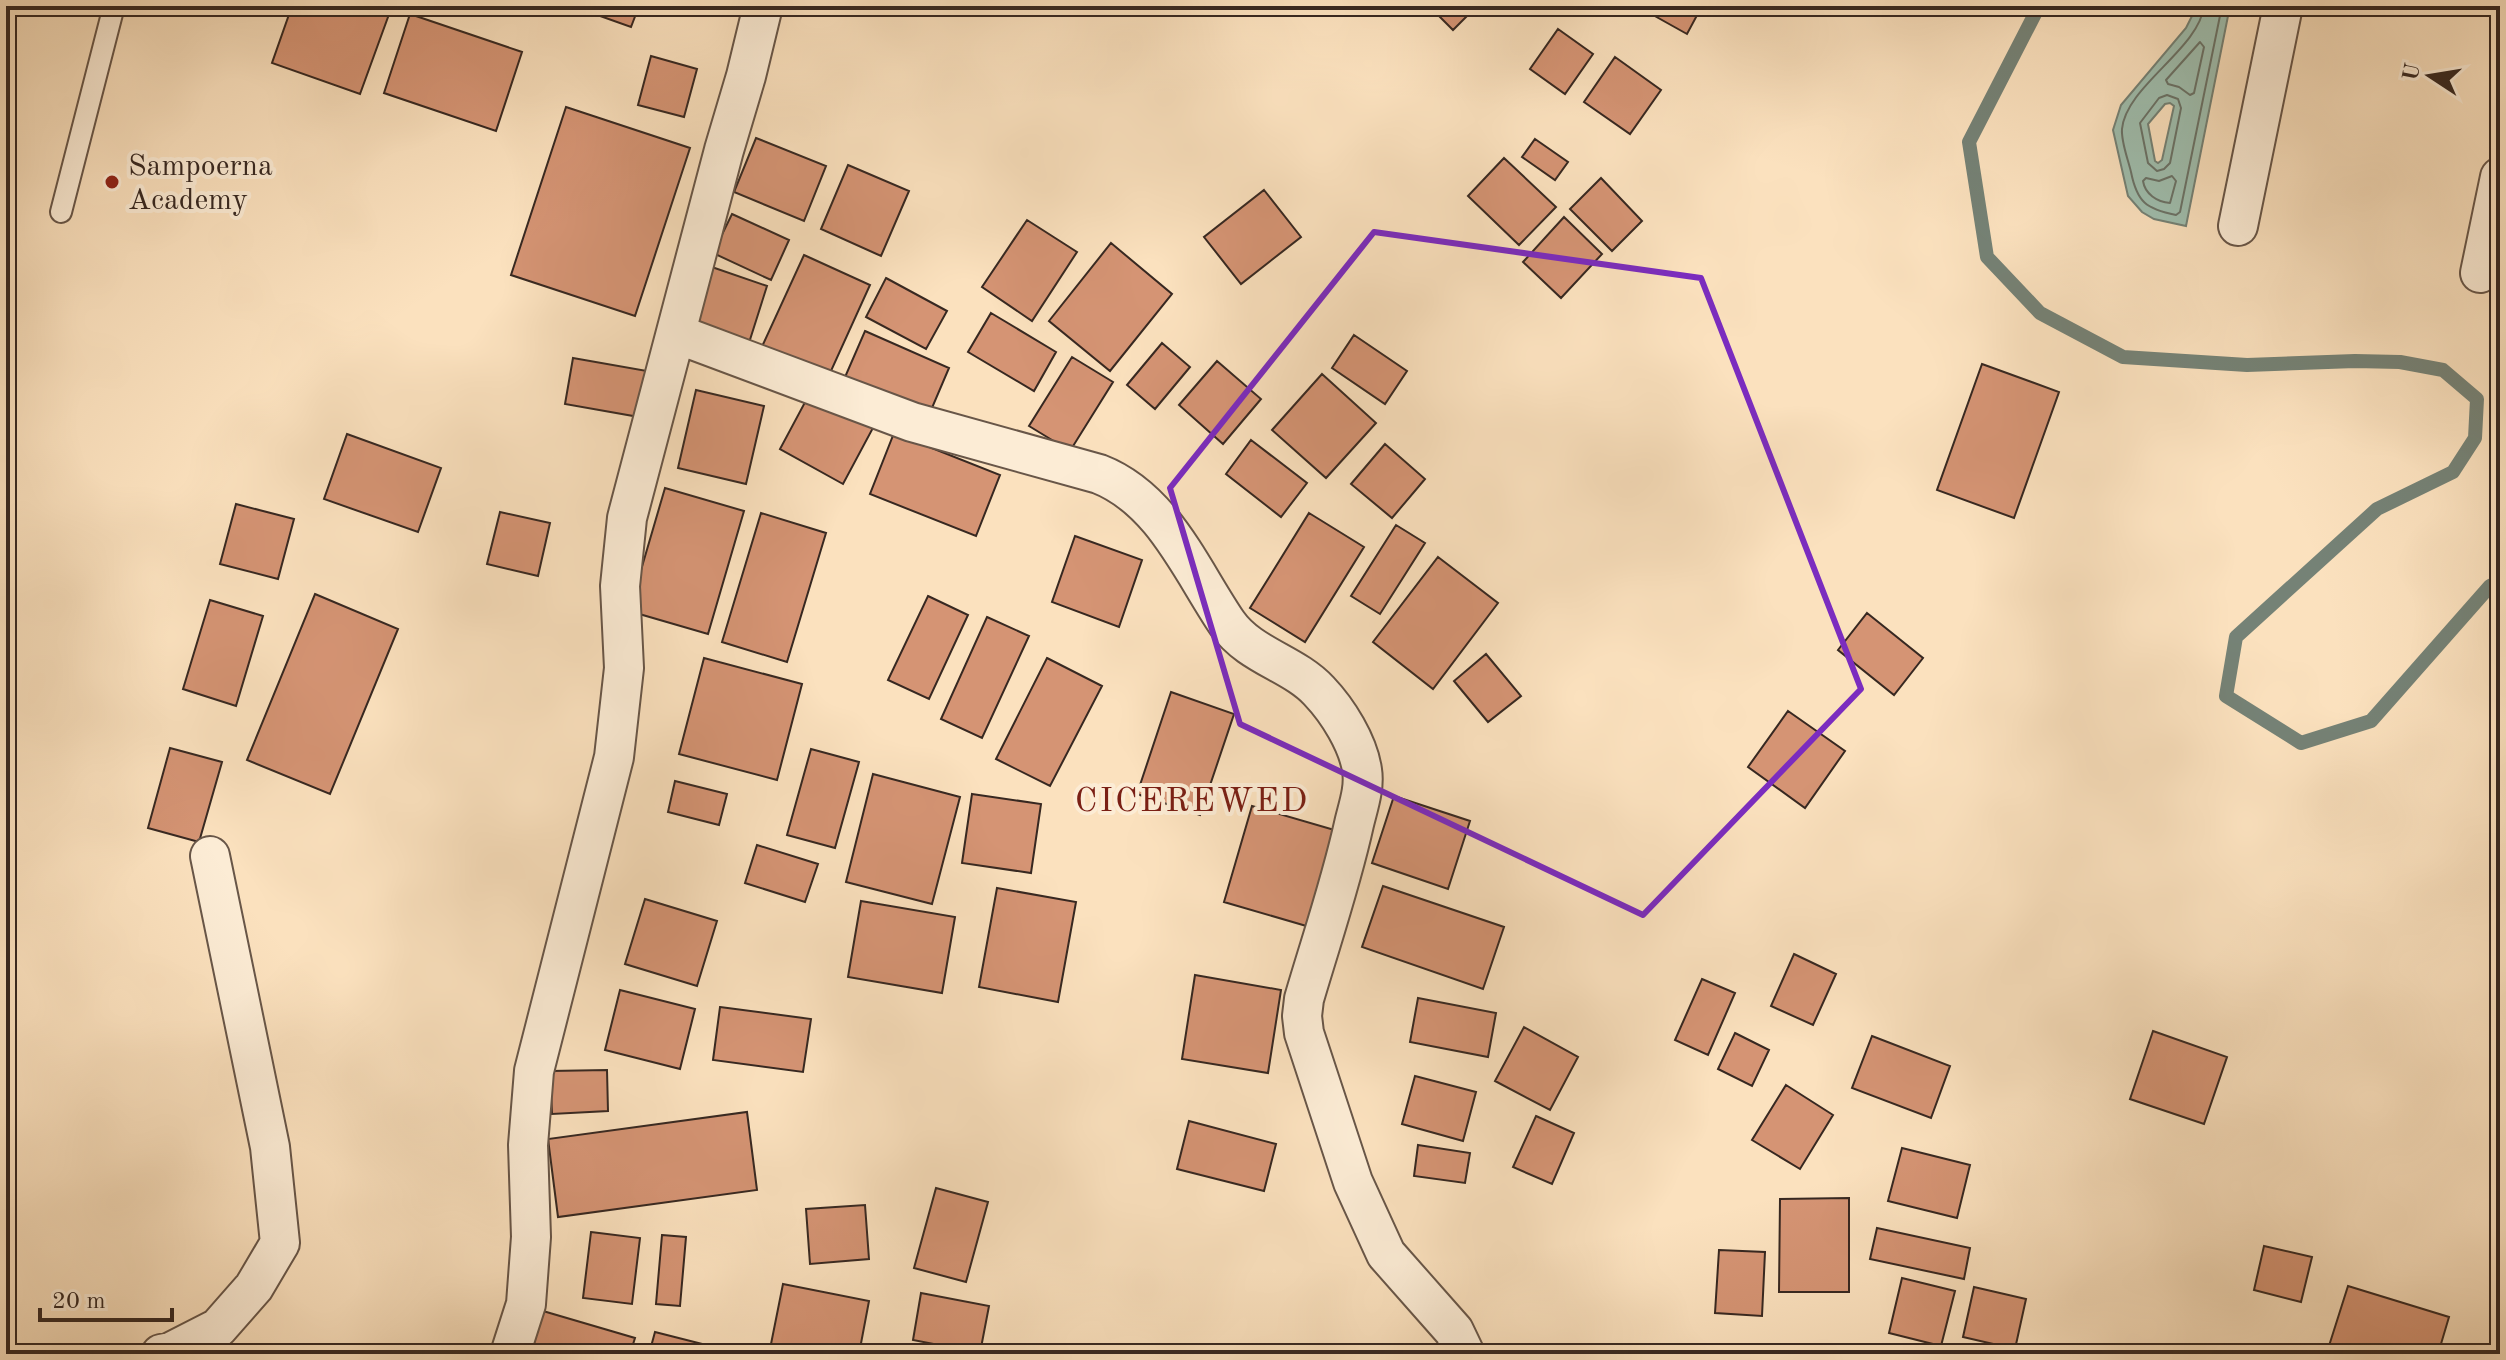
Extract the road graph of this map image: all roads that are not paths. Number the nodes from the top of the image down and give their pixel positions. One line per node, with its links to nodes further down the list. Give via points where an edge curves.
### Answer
1 (114, 6): 5 (lane)
2 (763, 6): 8 (street)
3 (2283, 6): 6 (street)
4 (2500, 177): 7 (street)
5 (61, 212)
6 (2238, 226)
7 (2480, 273)
8 (677, 334): 11 (street, via 627,518 620,586 624,668 614,757 534,1071 526,1304); 12 (street, via 912,422 1117,482 1161,522 1237,637 1313,685 1329,702 1355,749 1363,786 1304,999 1304,1033 1353,1182 1380,1243 1454,1331)
9 (210, 856): 10 (street, via 270,1147 280,1243 254,1287 218,1328)
10 (161, 1354)
11 (510, 1354)
12 (1465, 1354)

